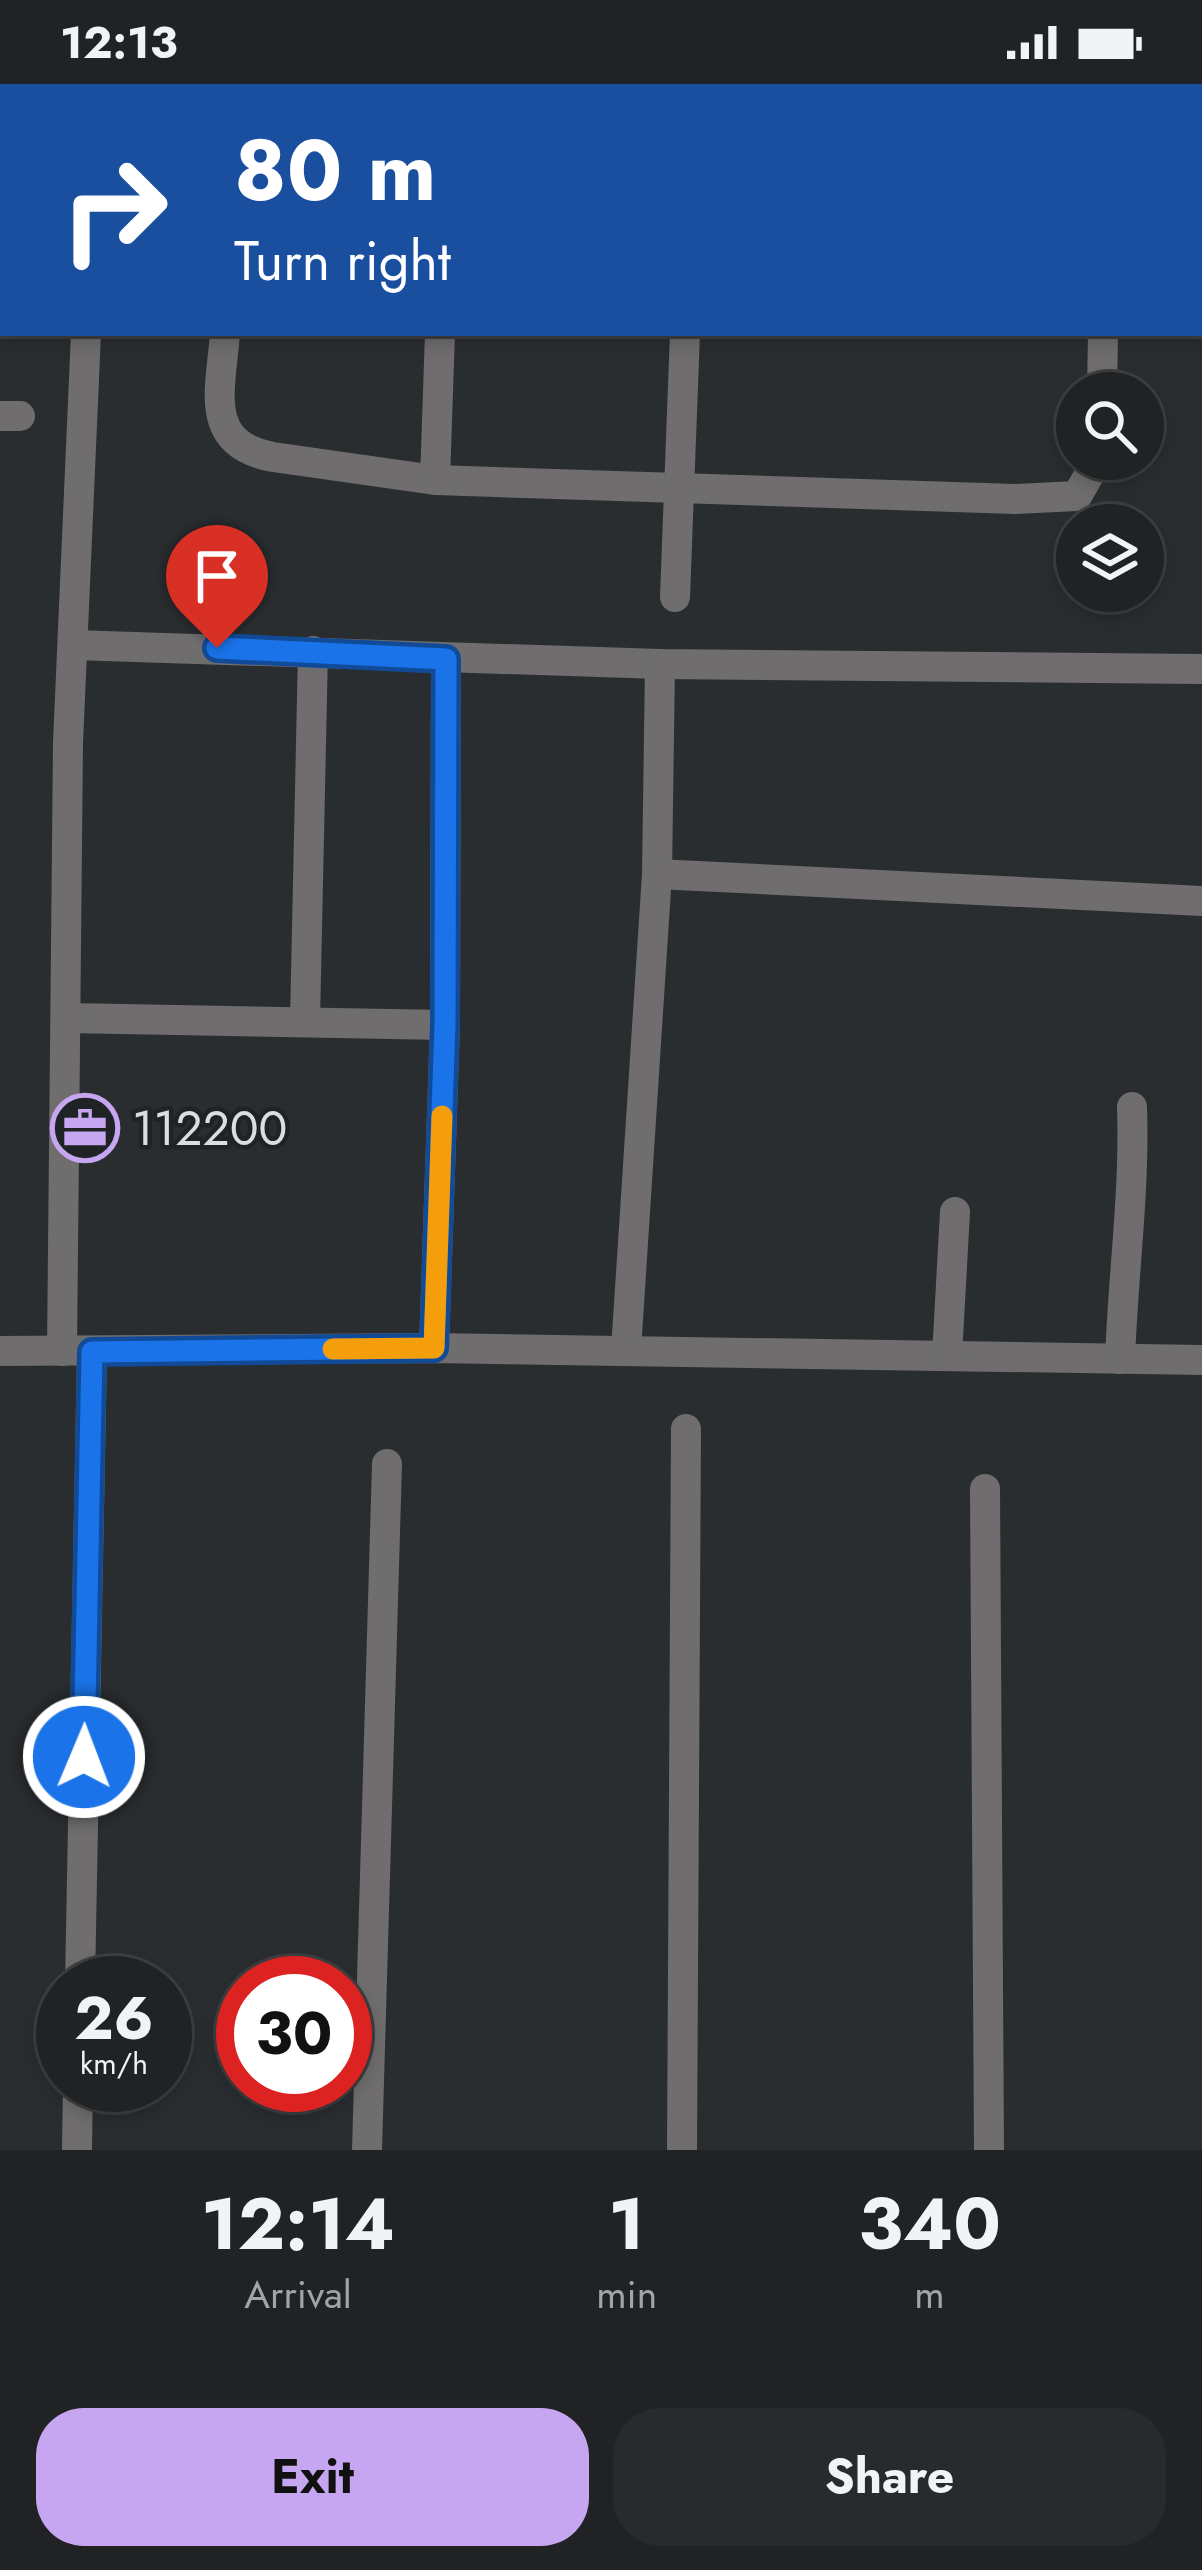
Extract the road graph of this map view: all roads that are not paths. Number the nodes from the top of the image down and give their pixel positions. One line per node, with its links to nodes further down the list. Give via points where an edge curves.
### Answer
1 (86, 336): 11 (street)
2 (225, 336): 7 (street, via 220,412 228,436 246,452)
3 (440, 336): 7 (street)
4 (685, 336): 9 (street)
5 (1103, 336): 6 (street)
6 (1102, 372)
7 (435, 480): 9 (street)
8 (1086, 480): 9 (street, via 1077,496 1015,499)
9 (681, 485): 10 (street)
10 (674, 597)
11 (74, 645): 12 (street); 18 (street)
12 (313, 650): 13 (street); 19 (street)
13 (446, 659): 14 (street); 20 (street)
14 (660, 664): 15 (street); 16 (street)
15 (1202, 669)
16 (657, 874): 17 (street); 24 (street)
17 (1202, 901)
18 (67, 1018): 19 (street); 26 (street)
19 (304, 1021): 20 (street)
20 (445, 1024): 23 (street)
21 (1132, 1107): 28 (street)
22 (955, 1212): 27 (street)
23 (434, 1348): 24 (street); 26 (street)
24 (626, 1350): 27 (street)
25 (0, 1351): 26 (street)
26 (77, 1351): 33 (street)
27 (947, 1356): 28 (street)
28 (1120, 1359): 29 (street)
29 (1202, 1360)
30 (686, 1430): 37 (street)
31 (387, 1464): 36 (street)
32 (985, 1490): 38 (street)
33 (80, 1956)
34 (77, 2112): 35 (street)
35 (76, 2150)
36 (368, 2150)
37 (682, 2150)
38 (989, 2150)

